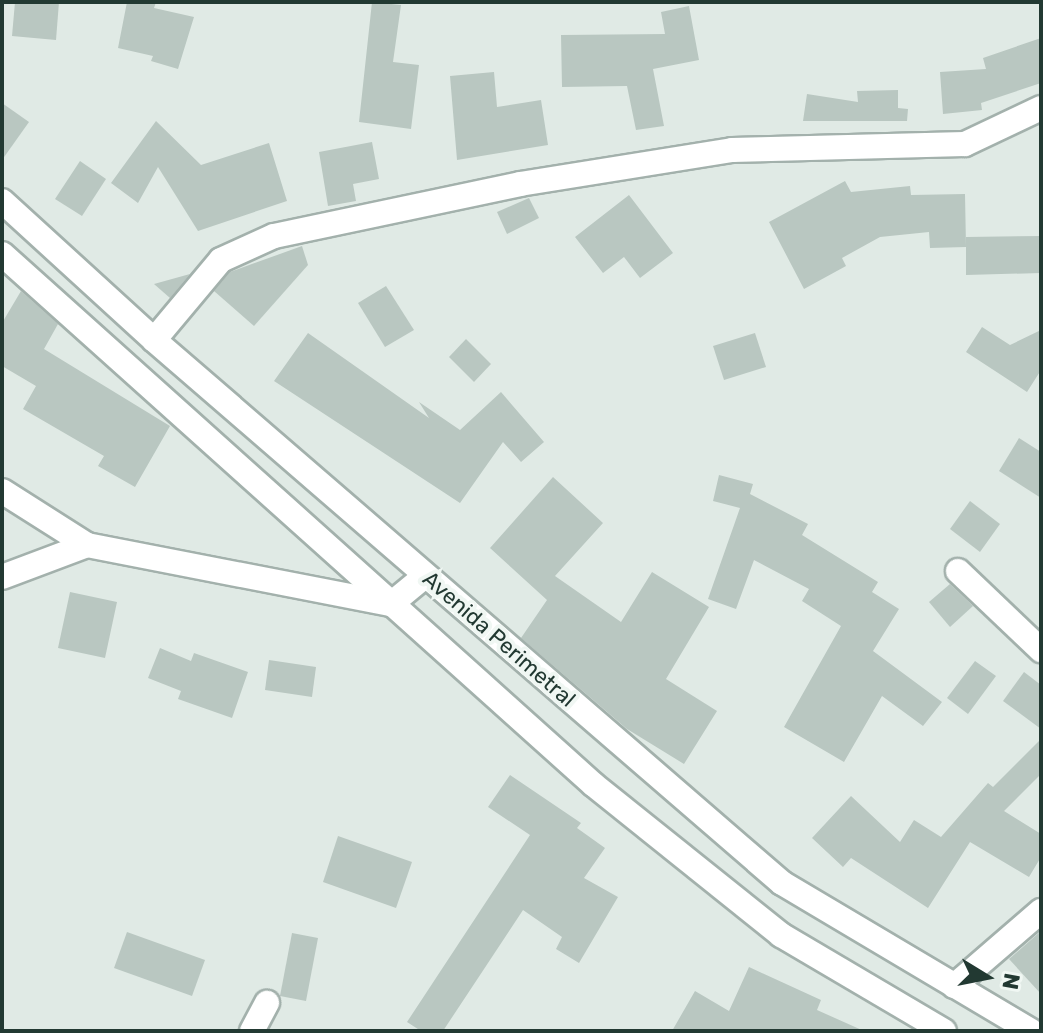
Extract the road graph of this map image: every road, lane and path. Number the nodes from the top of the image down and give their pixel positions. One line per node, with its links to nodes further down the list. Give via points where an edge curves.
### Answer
1 (1041, 108): 4 (main road, via 965,144 732,150 520,184 274,236 221,260)
2 (2, 201): 4 (main road, Avenida Perimetral)
3 (2, 254): 10 (main road, Avenida Perimetral)
4 (154, 340): 8 (main road, Avenida Perimetral)
5 (2, 491): 6 (main road)
6 (87, 545): 9 (main road); 10 (main road)
7 (958, 571): 11 (main road)
8 (425, 576): 10 (main road); 13 (main road, Avenida Perimetral, via 782,883)
9 (2, 577)
10 (391, 604): 16 (main road, Avenida Perimetral, via 594,785 781,935)
11 (1041, 650)
12 (1041, 911): 13 (main road)
13 (954, 986): 17 (main road, Avenida Perimetral)
14 (267, 1003): 15 (main road)
15 (252, 1031)
16 (944, 1031)
17 (1031, 1031)

